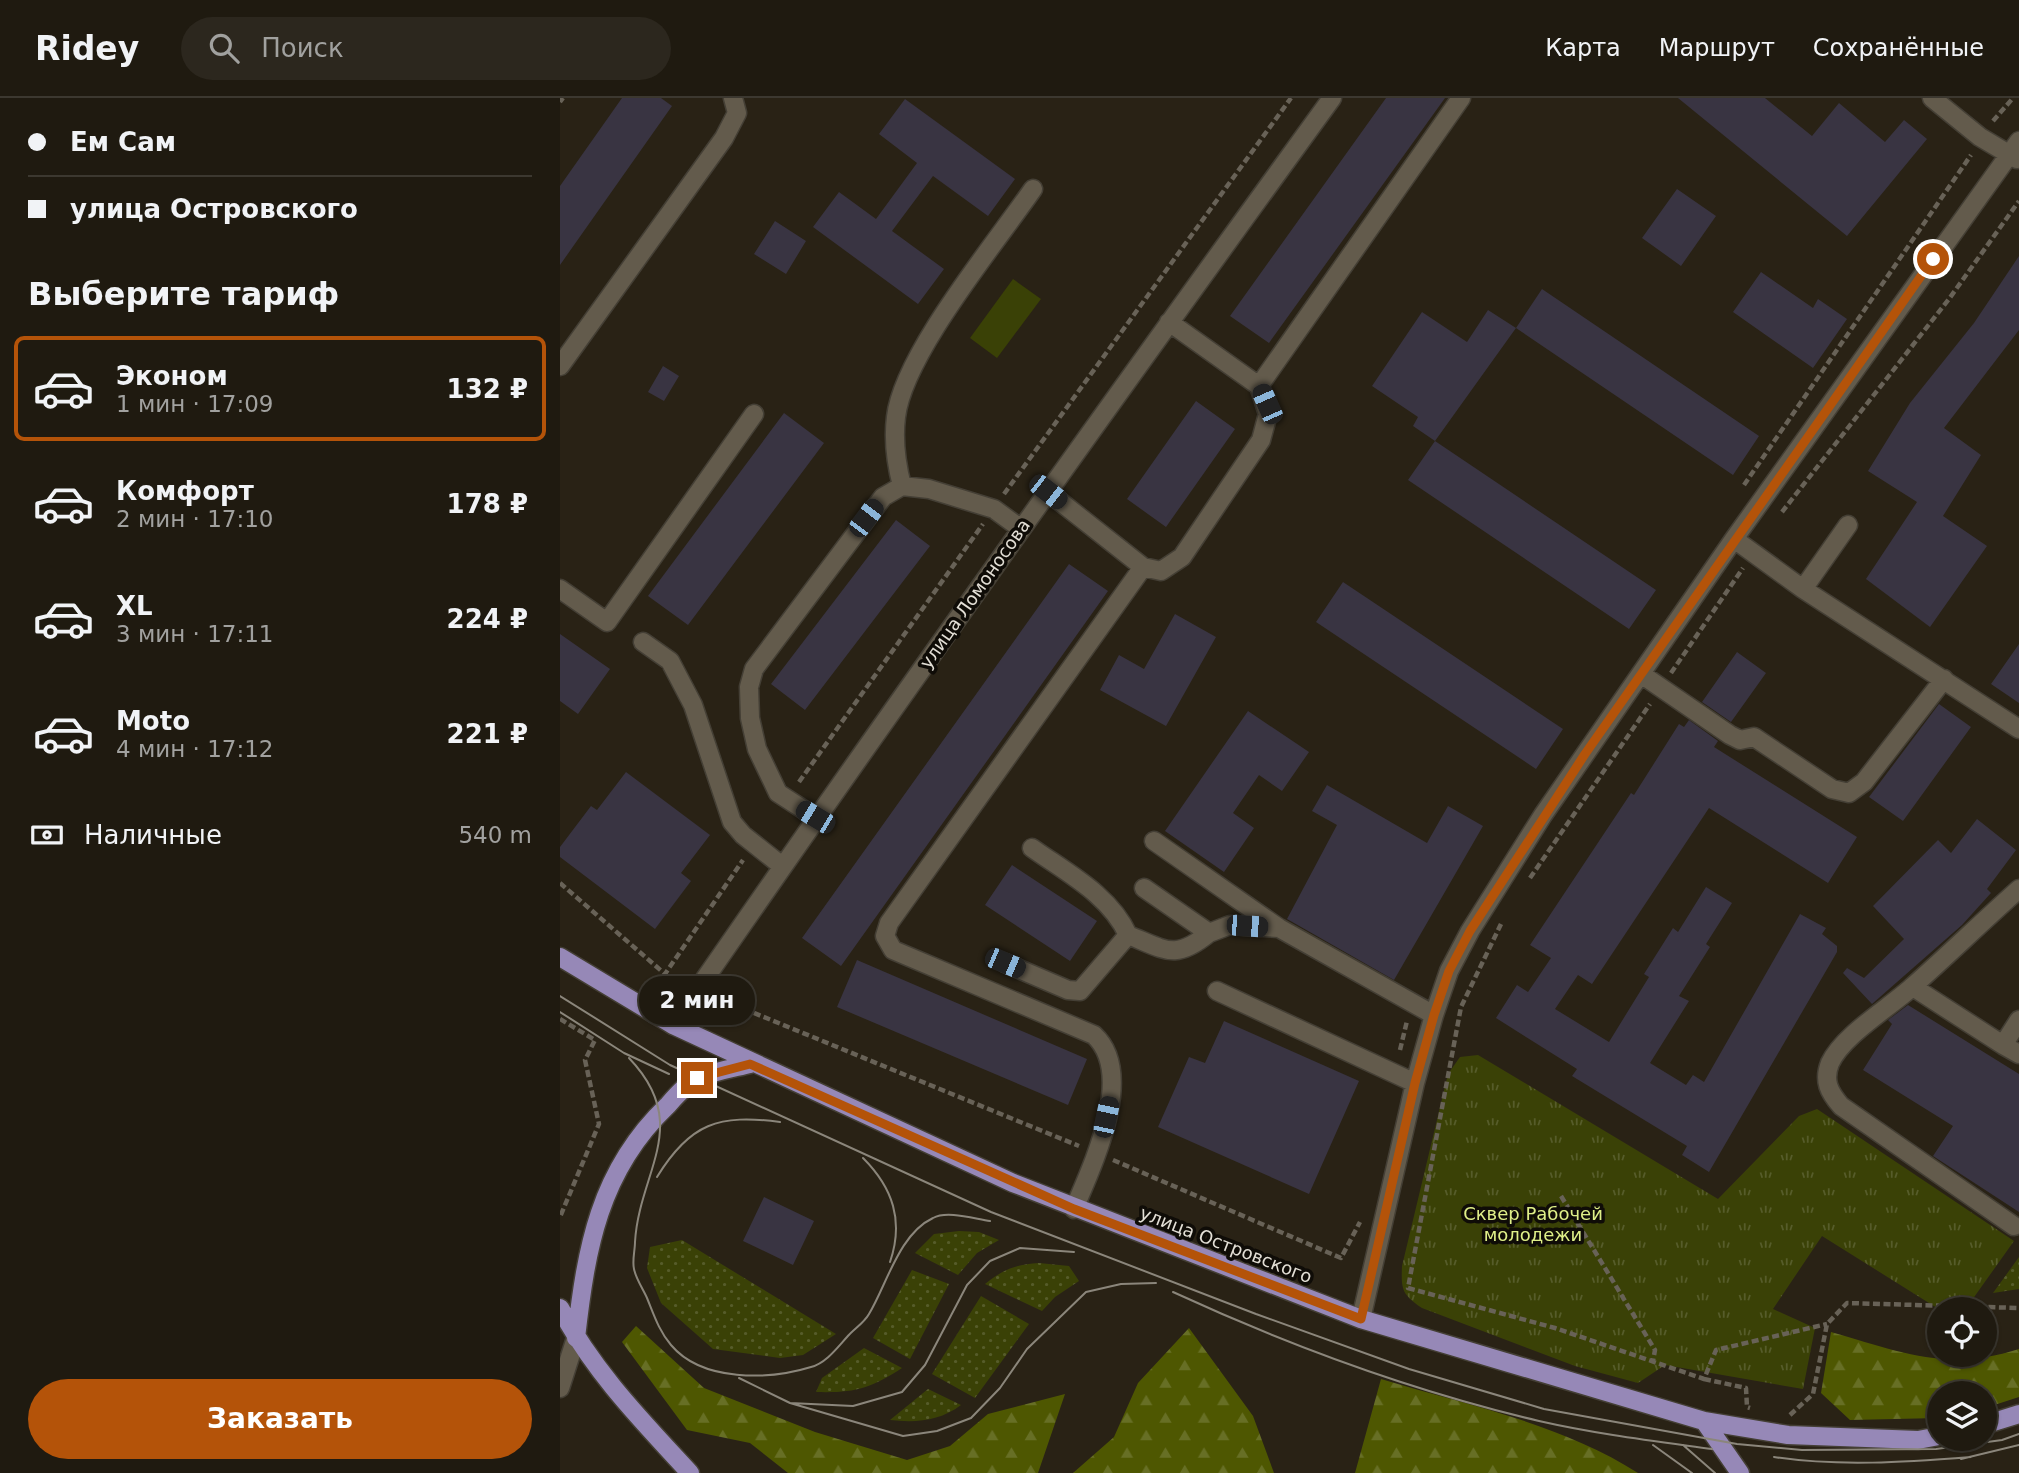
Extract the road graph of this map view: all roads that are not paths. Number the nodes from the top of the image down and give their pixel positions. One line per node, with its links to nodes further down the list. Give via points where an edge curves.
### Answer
1 (733, 98): 8 (street, via 737,113 724,138)
2 (1332, 98): 7 (street, улица Ломоносова)
3 (1461, 98): 9 (street)
4 (1932, 98): 5 (street)
5 (2016, 152): 15 (street)
6 (1033, 189): 11 (street, via 924,345 905,383 896,415 895,454)
7 (1169, 322): 9 (street); 12 (street, улица Ломоносова)
8 (560, 366)
9 (1259, 386): 16 (street, via 1268,414 1261,440 1182,557 1161,571)
10 (754, 414): 17 (street, via 607,622)
11 (902, 486): 14 (street, via 929,489 994,509); 23 (street, via 883,497 754,669 749,698 757,749 778,793)
12 (1048, 492): 14 (street, улица Ломоносова); 16 (street)
13 (1848, 525): 18 (street)
14 (1020, 528): 23 (street, улица Ломоносова)
15 (1734, 539): 18 (street); 20 (street)
16 (1143, 567): 42 (street, via 889,923 885,936 893,950 1094,1035 1104,1044 1112,1079 1098,1154)
17 (560, 589)
18 (1803, 589): 21 (street)
19 (643, 642): 26 (street, via 670,662 693,705 732,822)
20 (1641, 674): 21 (street, via 1730,735 1740,740 1754,737 1832,789 1849,793 1864,782); 36 (street, via 1470,931 1449,971)
21 (1944, 679): 22 (street)
22 (2019, 729)
23 (815, 817): 26 (street, улица Ломоносова)
24 (1154, 841): 29 (street)
25 (1032, 848): 31 (street, via 1103,900)
26 (782, 866): 38 (street, улица Ломоносова)
27 (1144, 888): 30 (street)
28 (2019, 889): 34 (street)
29 (1279, 928): 30 (street, via 1230,925); 36 (street)
30 (1209, 933): 31 (street, via 1192,948 1171,952)
31 (1128, 935): 33 (street, via 1080,991)
32 (560, 957): 38 (main road, улица Островского)
33 (1005, 963)
34 (1913, 987): 39 (street); 43 (street, via 1842,1045 1830,1063 1828,1091 1841,1106)
35 (1217, 991): 41 (street)
36 (1434, 1015): 41 (street)
37 (2019, 1020): 39 (street)
38 (673, 1026): 40 (main road, улица Островского)
39 (2011, 1049)
40 (750, 1064): 42 (main road, улица Островского); 46 (main road, via 697,1078 659,1113 631,1149 607,1187 586,1256)
41 (1415, 1083): 45 (street)
42 (1074, 1209): 45 (main road, улица Островского)
43 (2014, 1226)
44 (560, 1308): 46 (main road)
45 (1361, 1319): 50 (main road, улица Островского)
46 (576, 1338): 47 (street); 53 (main road, via 599,1372)
47 (565, 1359): 48 (street)
48 (560, 1388)
49 (2019, 1414): 51 (main road)
50 (1704, 1421): 52 (main road, улица Островского, via 1788,1435); 54 (main road)
51 (1997, 1421)
52 (1927, 1438)
53 (690, 1473)
54 (1740, 1473)

